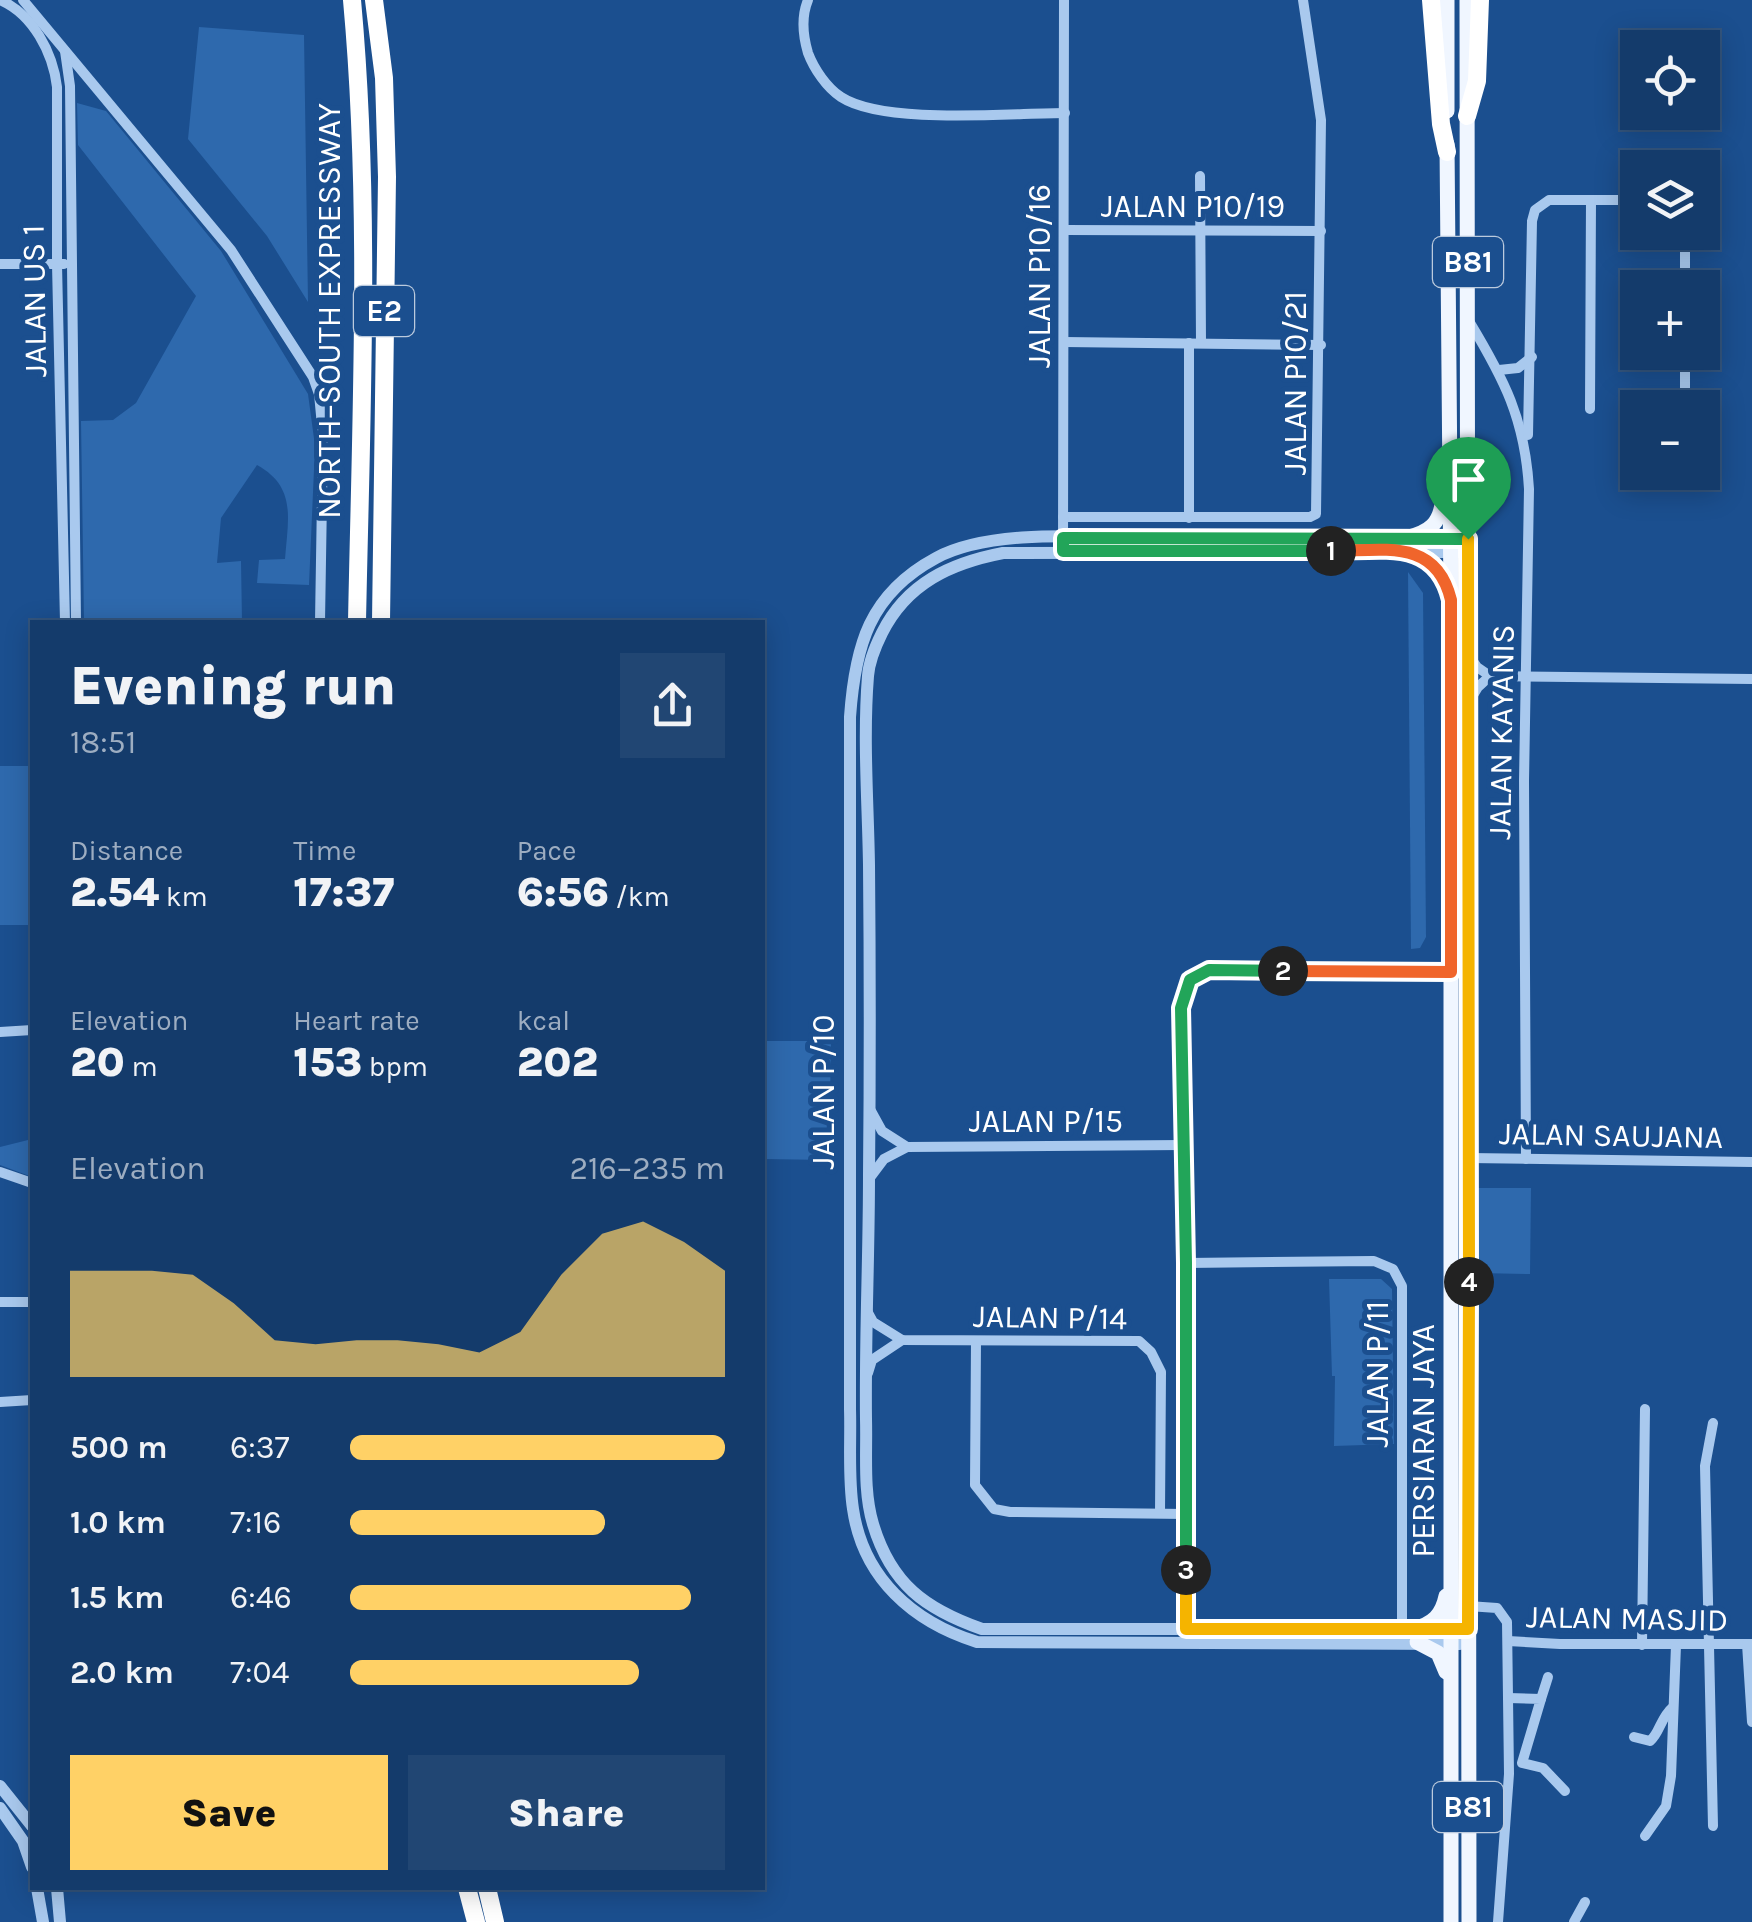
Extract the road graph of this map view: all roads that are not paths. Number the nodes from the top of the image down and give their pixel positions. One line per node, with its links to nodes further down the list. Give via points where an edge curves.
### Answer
1 (0, 0): 23 (street, JALAN US 1, via 31,25 55,70)
2 (23, 0): 12 (street)
3 (352, 0): 42 (highway, NORTH–SOUTH EXPRESSWAY / E2, via 363,178)
4 (374, 0): 43 (highway, NORTH–SOUTH EXPRESSWAY / E2, via 387,177)
5 (808, 0): 13 (street, via 804,35 810,58 850,101 880,112)
6 (1064, 0): 13 (street, JALAN P10/16)
7 (1303, 0): 20 (street, JALAN P10/21, via 1322,120)
8 (1431, 0): 15 (highway)
9 (1448, 0): 15 (main road, PERSIARAN JAYA / B81)
10 (1467, 0): 14 (main road, PERSIARAN JAYA / B81)
11 (1480, 0): 14 (highway, via 1477,81)
12 (65, 50): 23 (street, JALAN US 1, via 70,86); 41 (street, via 231,250 313,377 324,436)
13 (1064, 113): 19 (street, JALAN P10/16)
14 (1467, 116): 24 (main road, PERSIARAN JAYA / B81)
15 (1447, 152): 31 (main road, PERSIARAN JAYA / B81)
16 (1200, 176): 21 (street)
17 (1590, 200): 18 (street); 28 (street, via 1549,200 1533,215); 30 (street)
18 (1620, 200)
19 (1065, 230): 21 (street, JALAN P10/19); 25 (street, JALAN P10/16)
20 (1321, 231): 21 (street, JALAN P10/19); 27 (street, JALAN P10/21)
21 (1200, 232): 26 (street)
22 (0, 264): 23 (street)
23 (64, 264): 39 (street, JALAN US 1); 40 (street, JALAN US 1)
24 (1468, 320): 29 (street, JALAN KAYANIS); 37 (main road, PERSIARAN JAYA / B81)
25 (1064, 342): 26 (street); 33 (street, JALAN P10/16)
26 (1195, 343): 27 (street); 34 (street)
27 (1321, 345): 34 (street, JALAN P10/21, via 1316,514)
28 (1532, 358): 29 (street); 32 (street)
29 (1498, 370): 32 (street, JALAN KAYANIS)
30 (1590, 409)
31 (1448, 416): 36 (main road, via 1441,513 1429,531); 37 (main road, PERSIARAN JAYA / B81)
32 (1527, 450): 46 (street, JALAN KAYANIS)
33 (1063, 517): 34 (street, JALAN P10/21); 35 (street, JALAN P10/16)
34 (1189, 518)
35 (1063, 544): 36 (street, JALAN P/10); 52 (street, JALAN P/10, via 962,561 931,576 902,602 868,669); 77 (street, JALAN P/10, via 990,540 937,557 882,600 854,666 853,1508 875,1572 922,1618 952,1634 977,1642)
36 (1405, 545): 37 (street, JALAN P/10); 38 (main road, via 1437,566)
37 (1459, 545): 38 (main road, PERSIARAN JAYA / B81); 44 (main road, PERSIARAN JAYA / B81)
38 (1451, 600): 49 (main road, PERSIARAN JAYA / B81)
39 (66, 620)
40 (76, 620)
41 (320, 620)
42 (357, 620)
43 (380, 620)
44 (1468, 653): 45 (street); 48 (main road, PERSIARAN JAYA / B81)
45 (1490, 676): 46 (street); 48 (street)
46 (1526, 676): 47 (street); 56 (street, JALAN KAYANIS)
47 (1752, 679)
48 (1468, 703): 55 (main road, PERSIARAN JAYA / B81)
49 (1451, 972): 53 (street, via 1209,970 1190,980 1181,1008); 74 (main road, PERSIARAN JAYA / B81)
50 (30, 1030): 51 (street)
51 (0, 1032)
52 (868, 1106): 54 (street, via 882,1131); 59 (street, JALAN P/10)
53 (1184, 1145): 54 (street, JALAN P/15); 61 (street)
54 (907, 1147): 59 (street, via 884,1159)
55 (1469, 1158): 56 (street, JALAN SAUJANA); 75 (main road, PERSIARAN JAYA / B81)
56 (1526, 1159): 57 (street, JALAN SAUJANA)
57 (1752, 1162)
58 (0, 1172): 60 (street)
59 (869, 1178): 64 (street, JALAN P/10)
60 (30, 1182)
61 (1186, 1263): 73 (street); 76 (street, JALAN P/11, via 1374,1262 1394,1269 1402,1286)
62 (0, 1302): 63 (street)
63 (30, 1302)
64 (865, 1308): 65 (street, via 873,1322); 67 (street, JALAN P/10)
65 (902, 1340): 66 (street, JALAN P/14); 67 (street, via 872,1360)
66 (976, 1341): 72 (street, via 974,1484 994,1509); 72 (street, JALAN P/14, via 1139,1341 1151,1352 1161,1372)
67 (866, 1378): 77 (street, JALAN P/10, via 874,1528 888,1561 931,1608 982,1629)
68 (30, 1400): 69 (street)
69 (0, 1402)
70 (1645, 1409): 84 (street)
71 (1713, 1423): 81 (street, via 1705,1466)
72 (1160, 1513): 73 (street)
73 (1186, 1514): 77 (street)
74 (1450, 1580): 76 (main road, via 1438,1616); 78 (main road, PERSIARAN JAYA / B81)
75 (1468, 1606): 79 (main road, PERSIARAN JAYA / B81); 80 (street, JALAN MASJID, via 1497,1608 1507,1622)
76 (1411, 1634): 77 (street, JALAN P/10); 77 (street, JALAN P/10); 78 (street, JALAN P/10); 86 (main road, via 1438,1652)
77 (1186, 1636)
78 (1450, 1636): 79 (street, JALAN P/10); 86 (main road, PERSIARAN JAYA / B81)
79 (1468, 1636): 109 (main road, PERSIARAN JAYA / B81)
80 (1508, 1641): 84 (street, JALAN MASJID); 87 (street)
81 (1708, 1644): 82 (street, JALAN MASJID); 83 (street, JALAN MASJID); 96 (street)
82 (1750, 1644): 90 (street)
83 (1676, 1645): 84 (street, JALAN MASJID); 89 (street)
84 (1642, 1646)
85 (1548, 1677): 88 (street)
86 (1450, 1685): 108 (main road, PERSIARAN JAYA / B81)
87 (1508, 1698): 88 (street); 110 (street)
88 (1541, 1699): 93 (street, via 1522,1762 1543,1768)
89 (1673, 1707): 91 (street, via 1650,1742); 97 (street, via 1666,1806)
90 (1752, 1722)
91 (1634, 1737)
92 (0, 1786): 95 (street)
93 (1565, 1791)
94 (0, 1808): 98 (street)
95 (30, 1824)
96 (1713, 1826)
97 (1646, 1836)
98 (30, 1860)
99 (37, 1890): 104 (street)
100 (56, 1890): 105 (street)
101 (468, 1890): 106 (highway)
102 (487, 1890): 107 (highway)
103 (1585, 1902): 111 (street)
104 (43, 1922)
105 (60, 1922)
106 (476, 1922)
107 (495, 1922)
108 (1451, 1922)
109 (1470, 1922)
110 (1498, 1922)
111 (1574, 1922)

